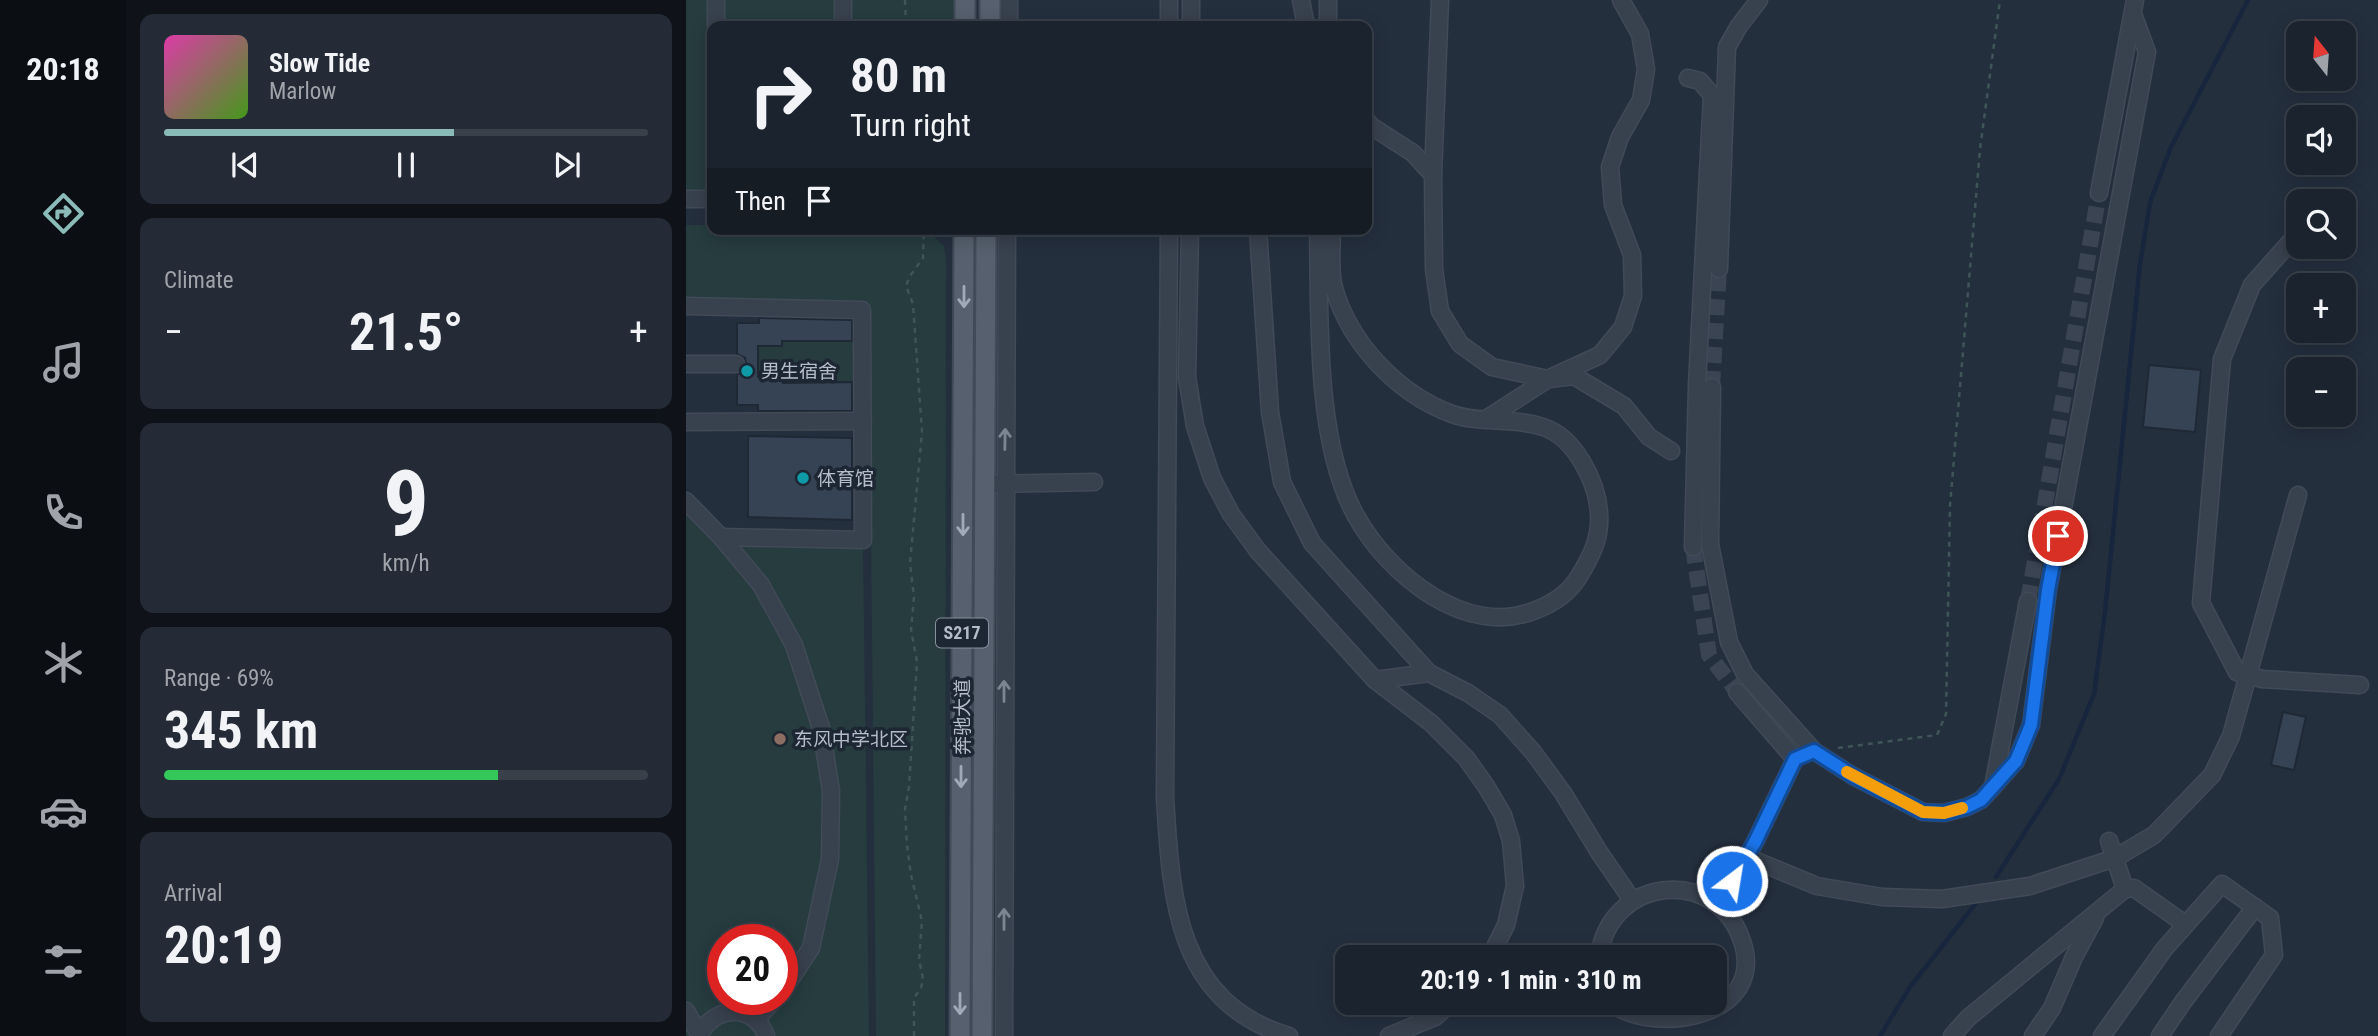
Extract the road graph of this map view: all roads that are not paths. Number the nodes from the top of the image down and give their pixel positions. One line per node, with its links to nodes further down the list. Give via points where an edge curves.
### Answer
1 (716, 0): 14 (street)
2 (843, 0): 15 (street)
3 (965, 0): 16 (main road)
4 (990, 0): 17 (main road)
5 (1009, 0): 18 (street)
6 (1169, 0): 19 (street)
7 (1191, 0): 20 (street)
8 (1301, 0): 21 (street)
9 (1328, 0): 22 (street)
10 (1440, 0): 27 (street)
11 (1620, 0): 46 (street, via 1640,34 1646,69 1641,100 1620,137 1610,167 1613,205 1632,254 1633,296 1623,327 1600,355)
12 (1759, 0): 25 (street, via 1727,47)
13 (2134, 7): 28 (street); 66 (street, via 2147,52 2048,590 2031,725 2016,761)
14 (716, 21)
15 (844, 21)
16 (965, 21)
17 (990, 21)
18 (1009, 21)
19 (1169, 21)
20 (1191, 21)
21 (1305, 21)
22 (1328, 21)
23 (1688, 78): 24 (street, via 1700,81)
24 (1712, 95): 25 (street); 57 (street)
25 (1725, 119): 40 (street)
26 (1372, 127): 27 (street, via 1413,153)
27 (1433, 174): 46 (street, via 1434,269 1440,311 1460,344 1492,368)
28 (2099, 192)
29 (686, 199): 30 (street)
30 (707, 199)
31 (964, 235): 87 (main road, 奔驰大道 / S217, one-way to 87)
32 (986, 235): 42 (main road, 奔驰大道 / S217)
33 (1007, 235): 43 (street)
34 (1168, 235): 90 (street, via 1165,797 1172,891 1183,938 1200,970 1225,1000 1254,1022)
35 (1190, 235): 61 (street, via 1187,377 1195,426 1212,478 1258,551)
36 (1258, 235): 59 (street, via 1270,412 1282,482 1312,543)
37 (1318, 235): 48 (street, via 1326,414 1340,481 1356,516 1415,584 1442,603 1500,618 1526,615 1555,603 1574,584 1599,537 1599,512 1581,458 1564,441 1544,427)
38 (1332, 235): 48 (street, via 1334,287 1355,337 1390,377 1416,395 1453,414)
39 (2286, 247): 60 (street, via 2252,285 2222,359 2202,603 2237,673)
40 (1719, 268)
41 (686, 306): 49 (street, via 862,310)
42 (986, 356): 43 (street); 53 (main road, 奔驰大道 / S217)
43 (1006, 356): 53 (street, one-way to 43)
44 (686, 364): 45 (street)
45 (737, 364)
46 (1548, 379): 48 (street); 51 (street, via 1574,376 1600,390 1624,406 1648,437)
47 (1712, 387): 64 (street, via 1710,544 1729,642 1745,674)
48 (1486, 419)
49 (863, 421): 50 (street); 56 (street, via 863,540)
50 (686, 422)
51 (1671, 451)
52 (1094, 482): 53 (street)
53 (995, 484): 88 (main road, 奔驰大道 / S217); 89 (street, one-way to 53)
54 (2298, 495): 60 (street)
55 (686, 501): 56 (street)
56 (721, 537): 78 (street, via 761,585 794,645 821,729 831,791 830,859 811,948)
57 (1693, 547)
58 (2028, 601): 66 (street)
59 (1429, 673): 61 (street); 71 (street, via 1500,715 1563,793)
60 (2248, 675): 62 (street); 69 (street, via 2231,736 2212,775 2154,835)
61 (1375, 680): 76 (street, via 1466,758 1503,815 1511,841 1515,886)
62 (2360, 685)
63 (1737, 692): 65 (street)
64 (1814, 751): 65 (street); 66 (street, via 1923,812 1967,807)
65 (1795, 759): 68 (street)
66 (1993, 787)
67 (2109, 841): 69 (street)
68 (1747, 857): 69 (street, via 1817,886 1882,897 1942,899 2030,886); 72 (street)
69 (2115, 858): 70 (street)
70 (2125, 889): 74 (street); 75 (street, via 2134,888)
71 (1632, 900): 72 (street, via 1665,889 1700,894); 77 (street, via 1610,922)
72 (1718, 905): 84 (street, via 1730,917 1742,942 1745,968 1739,991 1724,1014)
73 (2255, 908): 75 (street, via 2222,884); 95 (street); 96 (street, via 2270,919 2274,955)
74 (2100, 909): 92 (street); 93 (street, via 2052,1008)
75 (2185, 924): 94 (street)
76 (1496, 945)
77 (1600, 945)
78 (798, 968)
79 (686, 1011): 85 (street)
80 (761, 1015): 83 (street)
81 (1437, 1015): 91 (street)
82 (1621, 1015): 84 (street, via 1643,1030)
83 (756, 1020): 85 (street, via 746,1013 722,1013 711,1018); 86 (street)
84 (1681, 1033)
85 (699, 1035)
86 (766, 1036)
87 (960, 1036)
88 (982, 1036)
89 (1004, 1036)
90 (1289, 1036)
91 (1389, 1036)
92 (1952, 1036)
93 (2033, 1036)
94 (2102, 1036)
95 (2160, 1036)
96 (2219, 1036)

